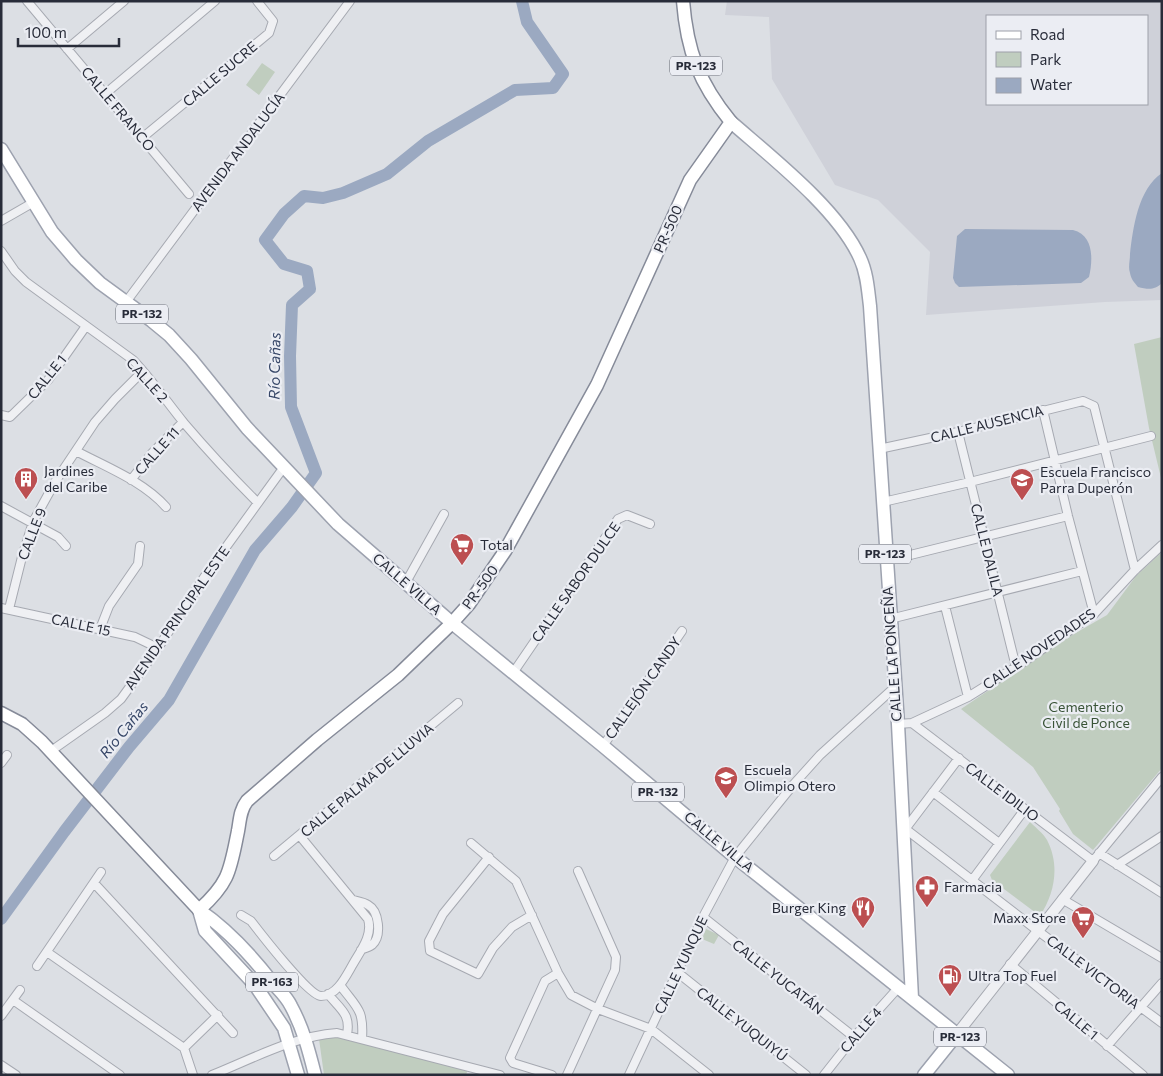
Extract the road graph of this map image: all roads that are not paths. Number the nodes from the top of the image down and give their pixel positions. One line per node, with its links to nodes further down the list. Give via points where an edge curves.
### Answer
1 (124, 1): 7 (street)
2 (215, 1): 8 (street)
3 (257, 1): 10 (street, CALLE SUCRE, via 273,21 269,33)
4 (350, 1): 16 (street, AVENIDA ANDALUCÍA)
5 (682, 1): 9 (main road, PR-123, via 692,56 712,96)
6 (30, 2): 7 (street, CALLE FRANCO)
7 (67, 49): 8 (street, CALLE FRANCO)
8 (106, 94): 10 (street, CALLE FRANCO)
9 (731, 122): 25 (main road, CALLE LA PONCEÑA / PR-123, via 807,190 846,232 861,260 870,306); 52 (main road, PR-500 / PR-500, via 690,180 596,384 505,552 470,604)
10 (142, 138): 12 (street, CALLE FRANCO)
11 (1, 149): 13 (main road, PR-132)
12 (189, 194)
13 (34, 202): 14 (street); 16 (main road, PR-132, via 52,232 76,260)
14 (1, 221)
15 (1, 251): 17 (street, CALLE 2, via 26,282)
16 (126, 302): 28 (main road, PR-132, via 169,335 247,428)
17 (86, 326): 18 (street, CALLE 2); 20 (street, CALLE 1, via 30,400 10,417)
18 (143, 371): 21 (street, CALLE 2); 26 (street, CALLE 9, via 95,422)
19 (1043, 410): 22 (street, CALLE AUSENCIA); 24 (street, CALLE AUSENCIA, via 1083,401 1094,406); 27 (street)
20 (1, 414)
21 (183, 422): 29 (street, CALLE 11, via 152,453); 32 (street, CALLE 2)
22 (958, 432): 25 (street, CALLE AUSENCIA); 30 (street, CALLE DALILA)
23 (1151, 436): 24 (street)
24 (1104, 447): 27 (street); 44 (street)
25 (879, 449): 31 (main road, CALLE LA PONCEÑA / PR-123)
26 (76, 451): 29 (street); 37 (street, CALLE 9)
27 (1055, 460): 30 (street); 36 (street)
28 (288, 471): 32 (street, AVENIDA PRINCIPAL ESTE); 46 (main road, CALLE VILLA / PR-132, via 338,524)
29 (132, 480): 34 (street)
30 (970, 482): 31 (street); 39 (street, CALLE DALILA)
31 (883, 502): 43 (main road, CALLE LA PONCEÑA / PR-123)
32 (258, 503): 55 (street, AVENIDA PRINCIPAL ESTE)
33 (1, 506): 37 (street)
34 (166, 507)
35 (444, 514): 46 (street)
36 (1068, 516): 39 (street); 45 (street)
37 (33, 522): 41 (street, via 58,537); 49 (street, CALLE 9)
38 (650, 524): 57 (street, CALLE SABOR DULCE, via 627,515 618,518)
39 (984, 536): 43 (street); 47 (street, CALLE DALILA)
40 (1162, 545): 44 (street, CALLE NOVEDADES)
41 (66, 546)
42 (140, 546): 53 (street, via 138,564 109,606)
43 (886, 561): 51 (main road, CALLE LA PONCEÑA / PR-123)
44 (1135, 570): 50 (street, CALLE NOVEDADES)
45 (1082, 572): 47 (street); 50 (street)
46 (405, 584): 52 (main road, CALLE VILLA / PR-132)
47 (997, 593): 48 (street); 56 (street, CALLE DALILA)
48 (945, 606): 51 (street); 59 (street)
49 (5, 609): 53 (street, CALLE 15)
50 (1094, 614): 56 (street, CALLE NOVEDADES)
51 (890, 619): 58 (main road, CALLE LA PONCEÑA / PR-123)
52 (452, 624): 57 (main road, CALLE VILLA / PR-132); 88 (main road, PR-500 / PR-500, via 398,675 247,801 240,813 226,880 215,896)
53 (100, 629): 55 (street, CALLE 15, via 135,637)
54 (682, 631): 64 (street, CALLEJÓN CANDY)
55 (158, 648): 65 (street, AVENIDA PRINCIPAL ESTE, via 121,700)
56 (1016, 667): 59 (street, CALLE NOVEDADES)
57 (513, 673): 64 (main road, CALLE VILLA / PR-132)
58 (895, 687): 63 (main road, CALLE LA PONCEÑA / PR-123); 79 (street, CALLE YUNQUE, via 820,755)
59 (968, 697): 62 (street, CALLE NOVEDADES)
60 (458, 703): 73 (street, CALLE PALMA DE LLUVIA)
61 (1, 712): 65 (main road, PR-163, via 30,730)
62 (912, 722): 63 (street, CALLE NOVEDADES); 67 (street, CALLE IDILIO)
63 (898, 724): 72 (main road, CALLE LA PONCEÑA / PR-123)
64 (603, 746): 79 (main road, CALLE VILLA / PR-132)
65 (51, 751): 88 (main road, PR-163)
66 (7, 755): 68 (street)
67 (959, 758): 70 (street); 71 (street, CALLE IDILIO)
68 (1, 763)
69 (1162, 777): 80 (street)
70 (933, 792): 72 (street); 76 (street)
71 (1025, 809): 76 (street); 80 (street, CALLE IDILIO)
72 (905, 828): 84 (street, CALLE VICTORIA); 104 (main road, CALLE LA PONCEÑA / PR-123)
73 (300, 836): 77 (street, CALLE PALMA DE LLUVIA); 100 (street, via 368,919 370,926 361,950)
74 (1162, 836): 81 (street)
75 (471, 843): 78 (street)
76 (999, 843): 84 (street)
77 (274, 856)
78 (489, 857): 90 (street, via 516,882); 90 (street, via 444,914 429,941 430,951 478,974 493,948 512,927)
79 (736, 857): 91 (street, CALLE YUNQUE); 101 (main road, CALLE VILLA / PR-132)
80 (1096, 857): 81 (street); 87 (street)
81 (1117, 865): 86 (street)
82 (578, 871): 107 (street, via 616,957 615,970)
83 (101, 872): 85 (street)
84 (972, 879): 92 (street, CALLE VICTORIA)
85 (94, 882): 93 (street); 109 (street)
86 (1162, 893)
87 (1062, 899): 92 (street); 94 (street)
88 (199, 910): 117 (main road, PR-163, via 205,931 233,961 267,989); 117 (main road, PR-163, via 230,935 290,1004)
89 (241, 915): 103 (street, via 250,921 314,994)
90 (532, 915): 98 (street)
91 (703, 917): 97 (street, CALLE YUNQUE); 115 (street, CALLE YUCATÁN)
92 (1038, 931): 95 (street); 106 (street, CALLE VICTORIA)
93 (47, 952): 96 (street); 119 (street)
94 (1162, 958)
95 (1010, 964): 114 (street); 118 (street, CALLE 1)
96 (37, 966)
97 (677, 972): 111 (street, CALLE YUNQUE); 133 (street, CALLE YUQUIYÚ)
98 (558, 973): 107 (street, via 571,994); 129 (street, via 545,981 510,1058 513,1063)
99 (1162, 983): 106 (street)
100 (340, 985): 103 (street); 116 (street, via 361,1013)
101 (899, 987): 104 (main road, CALLE VILLA / PR-132); 115 (street, CALLE 4)
102 (20, 990): 105 (street)
103 (328, 994): 113 (street, via 347,1017)
104 (912, 998): 114 (main road, CALLE VILLA / PR-123)
105 (13, 1000): 108 (street); 122 (street)
106 (1140, 1007): 110 (street, CALLE VICTORIA); 118 (street)
107 (598, 1009): 111 (street); 130 (street)
108 (1, 1016)
109 (218, 1016): 112 (street); 119 (street)
110 (1162, 1023)
111 (651, 1029): 131 (street, CALLE YUNQUE); 132 (street)
112 (233, 1033)
113 (347, 1034): 116 (street); 117 (street, via 323,1034)
114 (956, 1034): 135 (main road); 136 (main road, CALLE VILLA / PR-123)
115 (854, 1037): 134 (street, CALLE 4)
116 (362, 1039): 128 (street)
117 (299, 1041): 124 (street); 125 (main road, PR-163); 126 (main road); 127 (main road, PR-163)
118 (1107, 1046): 137 (street, CALLE 1)
119 (184, 1048): 123 (street)
120 (1, 1065): 121 (street)
121 (16, 1075)
122 (120, 1075)
123 (193, 1075)
124 (212, 1075)
125 (298, 1075)
126 (308, 1075)
127 (316, 1075)
128 (500, 1075)
129 (552, 1075)
130 (567, 1075)
131 (629, 1075)
132 (709, 1075)
133 (806, 1075)
134 (824, 1075)
135 (924, 1075)
136 (1008, 1075)
137 (1143, 1075)

